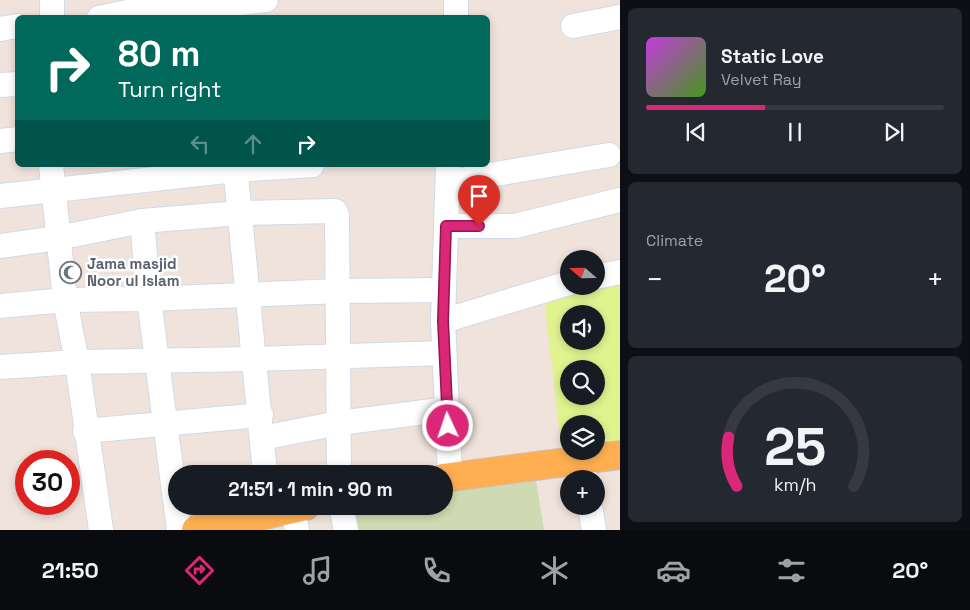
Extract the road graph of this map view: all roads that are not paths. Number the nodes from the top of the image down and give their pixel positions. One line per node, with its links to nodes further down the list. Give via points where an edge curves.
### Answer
1 (52, 0): 5 (street)
2 (266, 0): 4 (street)
3 (456, 0): 7 (street)
4 (215, 8): 6 (street, via 152,7)
5 (52, 15)
6 (113, 15)
7 (456, 15)
8 (620, 17): 10 (street)
9 (15, 26): 11 (street)
10 (573, 26)
11 (0, 28)
12 (15, 84): 13 (street)
13 (0, 85)
14 (15, 139): 15 (street)
15 (0, 141)
16 (609, 155): 20 (street)
17 (51, 167): 21 (street)
18 (261, 167): 19 (street)
19 (235, 168): 21 (street); 24 (street)
20 (448, 173): 26 (street)
21 (53, 189): 22 (street); 27 (street)
22 (0, 196)
23 (620, 200): 26 (street, via 515,226)
24 (240, 214): 25 (street); 33 (street, via 334,211 337,215); 34 (street)
25 (142, 221): 27 (street); 35 (street)
26 (446, 226): 32 (street)
27 (58, 238): 28 (street); 36 (street)
28 (0, 246)
29 (620, 272): 30 (street)
30 (605, 275)
31 (560, 286): 38 (street)
32 (444, 290): 33 (street); 38 (street)
33 (338, 291): 34 (street); 40 (street)
34 (249, 294): 35 (street); 41 (street)
35 (149, 299): 36 (street); 42 (street)
36 (65, 300): 37 (street); 43 (street)
37 (0, 306)
38 (443, 321): 39 (street)
39 (444, 353): 40 (street); 45 (street)
40 (339, 357): 41 (street); 46 (street)
41 (254, 359): 42 (street); 48 (street)
42 (157, 361): 43 (street); 47 (street)
43 (76, 362): 44 (street); 49 (street)
44 (0, 367)
45 (448, 409): 46 (street); 53 (street)
46 (339, 423): 48 (street); 52 (street)
47 (165, 424): 48 (street); 49 (street); 62 (street)
48 (261, 426): 51 (street)
49 (85, 430): 61 (street)
50 (620, 455): 54 (main road)
51 (264, 465)
52 (339, 465)
53 (447, 465)
54 (584, 470)
55 (560, 471): 56 (main road)
56 (453, 477)
57 (278, 515): 60 (main road)
58 (343, 515): 64 (street)
59 (592, 515): 65 (street)
60 (236, 526): 63 (main road)
61 (101, 530)
62 (179, 530)
63 (196, 530)
64 (346, 530)
65 (594, 530)

